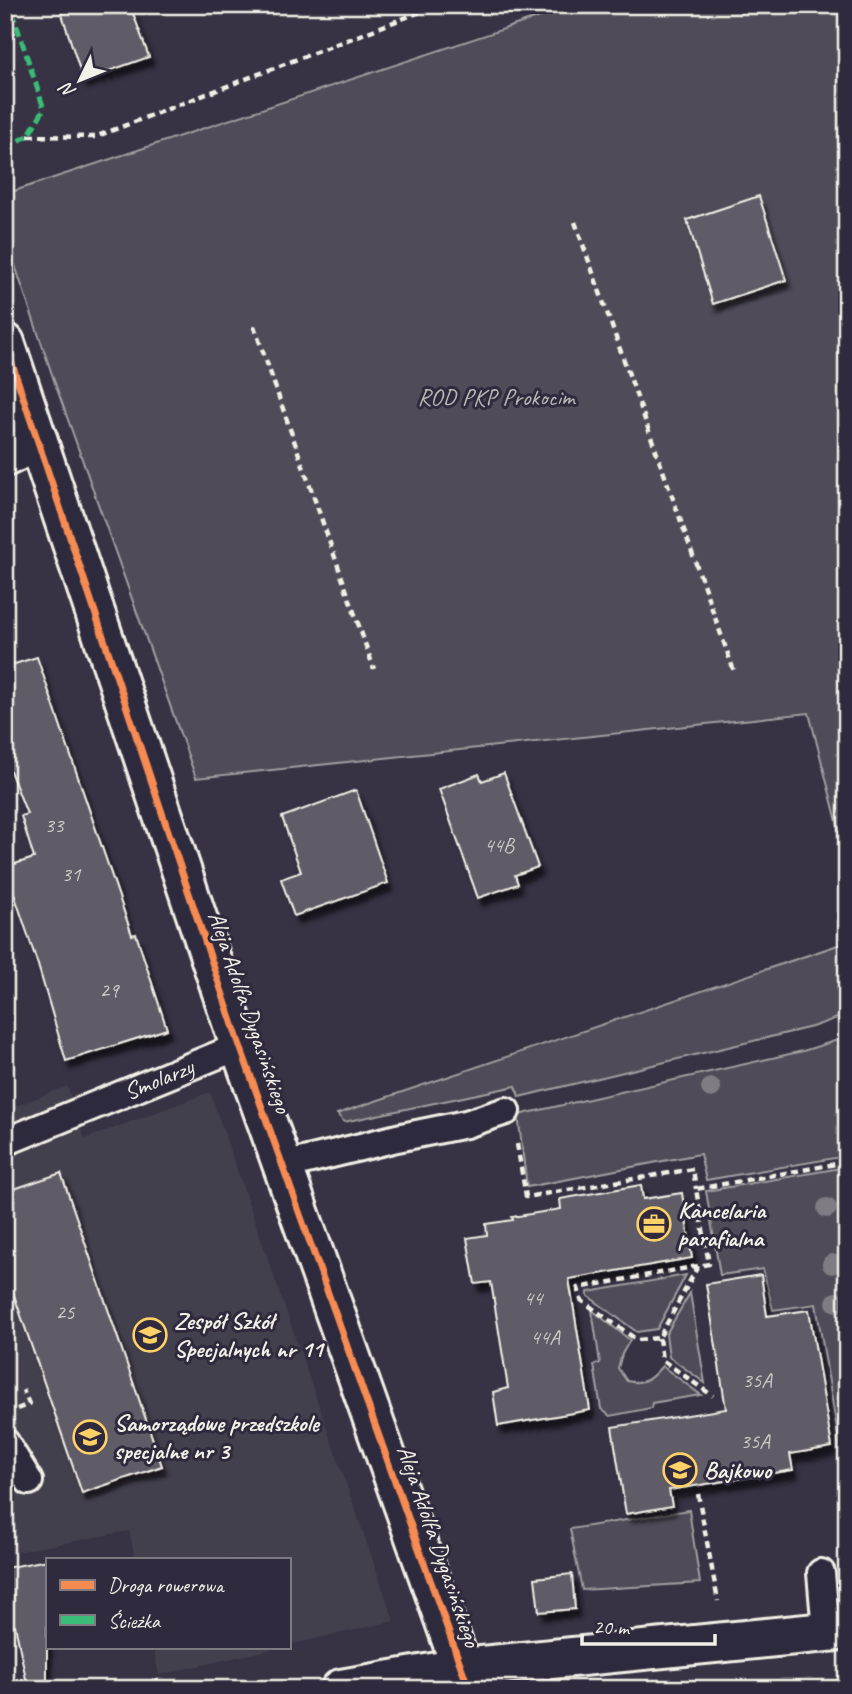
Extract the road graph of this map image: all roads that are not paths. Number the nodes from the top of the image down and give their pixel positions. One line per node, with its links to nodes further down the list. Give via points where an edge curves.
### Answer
1 (5, 343): 2 (street, Aleja Adolfa Dygasińskiego)
2 (22, 449): 3 (street, Aleja Adolfa Dygasińskiego)
3 (240, 1046): 5 (lane, Smolarzy); 6 (street, Aleja Adolfa Dygasińskiego)
4 (510, 1122): 6 (lane, via 466,1124)
5 (5, 1142)
6 (283, 1166): 11 (street, Aleja Adolfa Dygasińskiego)
7 (5, 1442): 8 (lane)
8 (29, 1481)
9 (821, 1573): 10 (lane)
10 (836, 1631): 11 (street)
11 (465, 1679): 12 (street)
12 (341, 1689)

